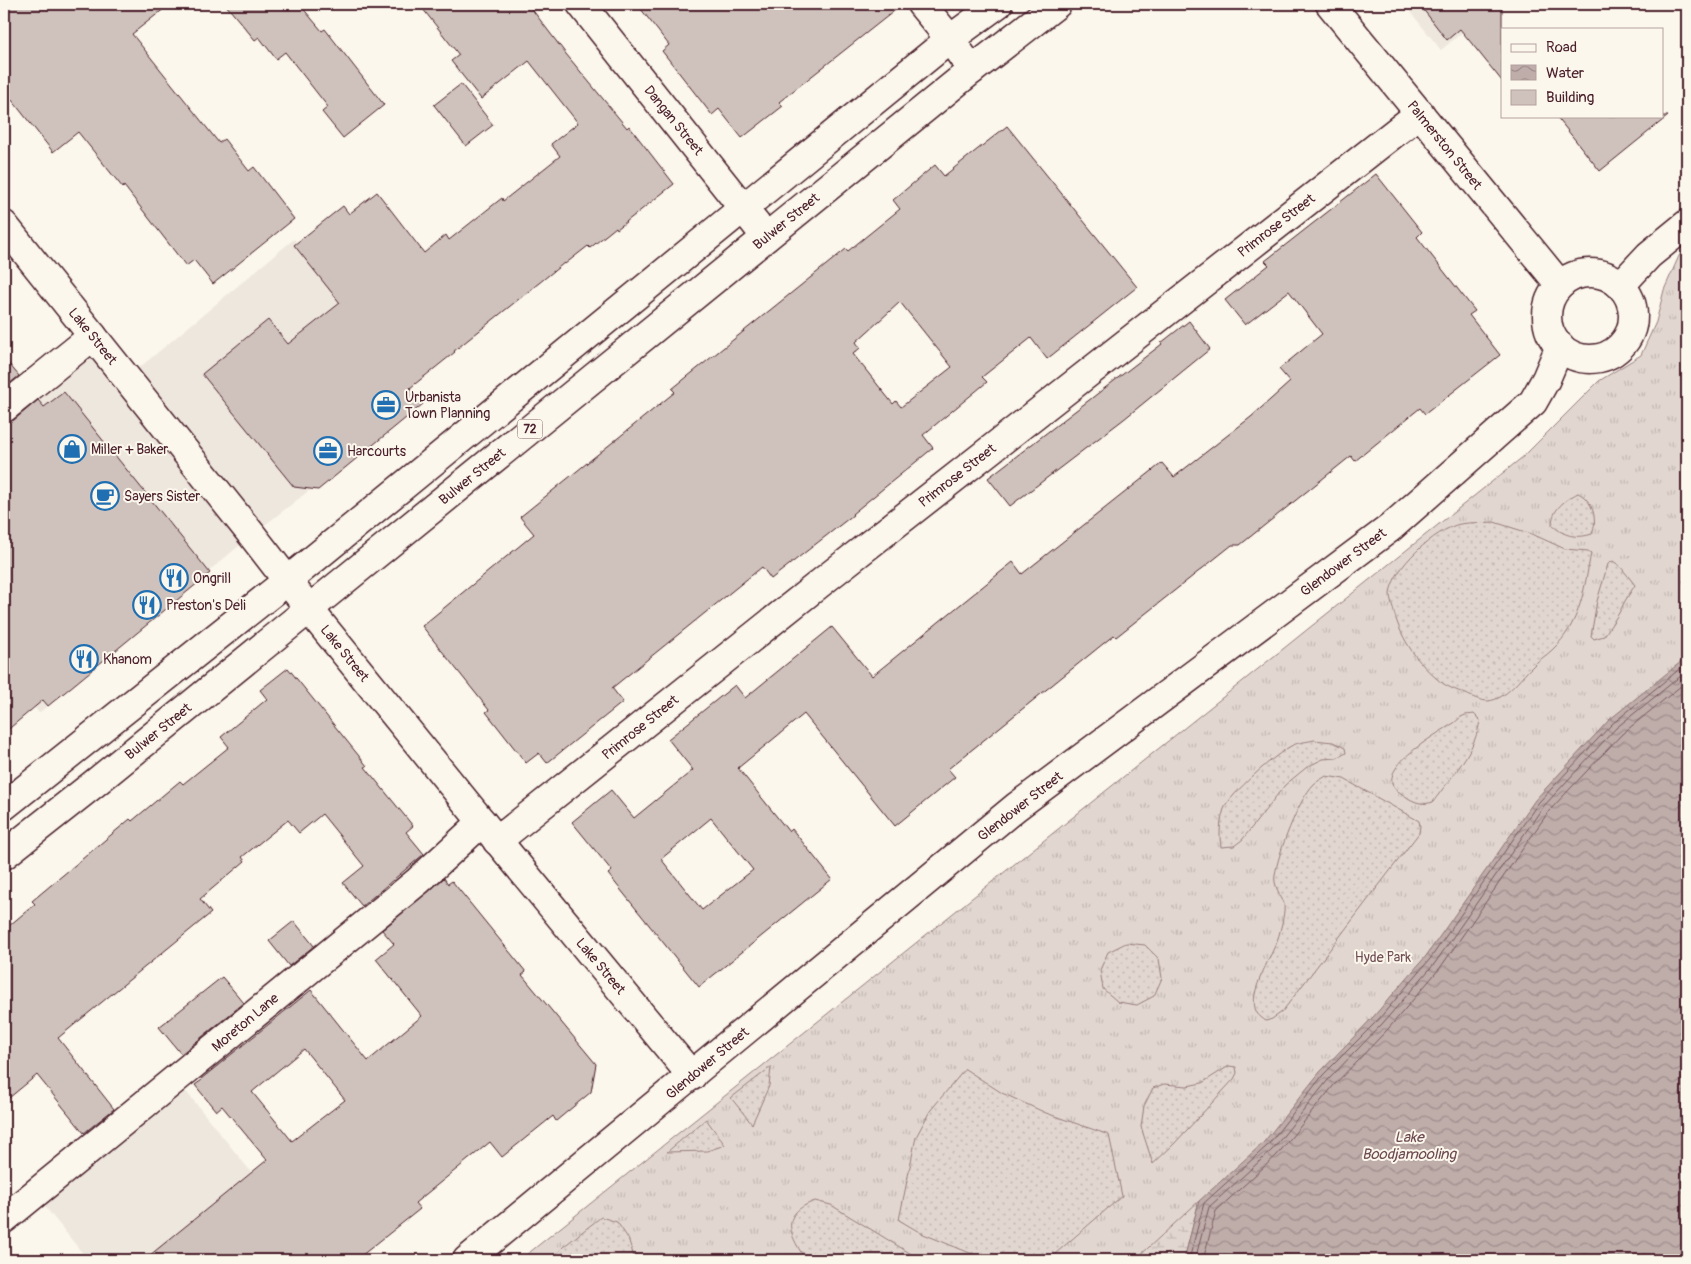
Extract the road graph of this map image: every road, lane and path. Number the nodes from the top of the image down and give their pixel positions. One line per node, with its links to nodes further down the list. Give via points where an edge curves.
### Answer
1 (581, 4): 9 (street, Dangan Street)
2 (921, 4): 6 (street)
3 (998, 4): 6 (street, 72)
4 (1058, 4): 7 (street, Bulwer Street / 72)
5 (1330, 4): 8 (street, Palmerston Street)
6 (950, 39): 7 (street); 9 (street, 72)
7 (972, 70): 12 (street, Bulwer Street / 72)
8 (1420, 113): 13 (street, Palmerston Street); 21 (street, Primrose Street, via 828,577)
9 (744, 208): 12 (street, Dangan Street); 18 (street, 72)
10 (1687, 224): 14 (street)
11 (4, 225): 15 (street, Lake Street)
12 (766, 237): 19 (street, Bulwer Street / 72)
13 (1560, 285): 14 (street, via 1585,273 1604,275); 16 (street, via 1549,302 1548,311 1550,331)
14 (1621, 285): 16 (street, via 1632,304 1633,315 1632,327 1621,346 1612,353 1590,359 1580,358)
15 (93, 336): 17 (street); 18 (street, Lake Street)
16 (1560, 346): 23 (street, Glendower Street, via 1533,402 1390,528 1016,807)
17 (4, 408)
18 (287, 581): 19 (street, Lake Street); 20 (street, 72)
19 (309, 608): 21 (street, Lake Street); 22 (street, Bulwer Street / 72)
20 (4, 806)
21 (490, 831): 23 (street, Lake Street); 24 (street, Moreton Lane, via 418,881)
22 (4, 855)
23 (692, 1076): 25 (street, Glendower Street)
24 (4, 1219)
25 (467, 1260)

